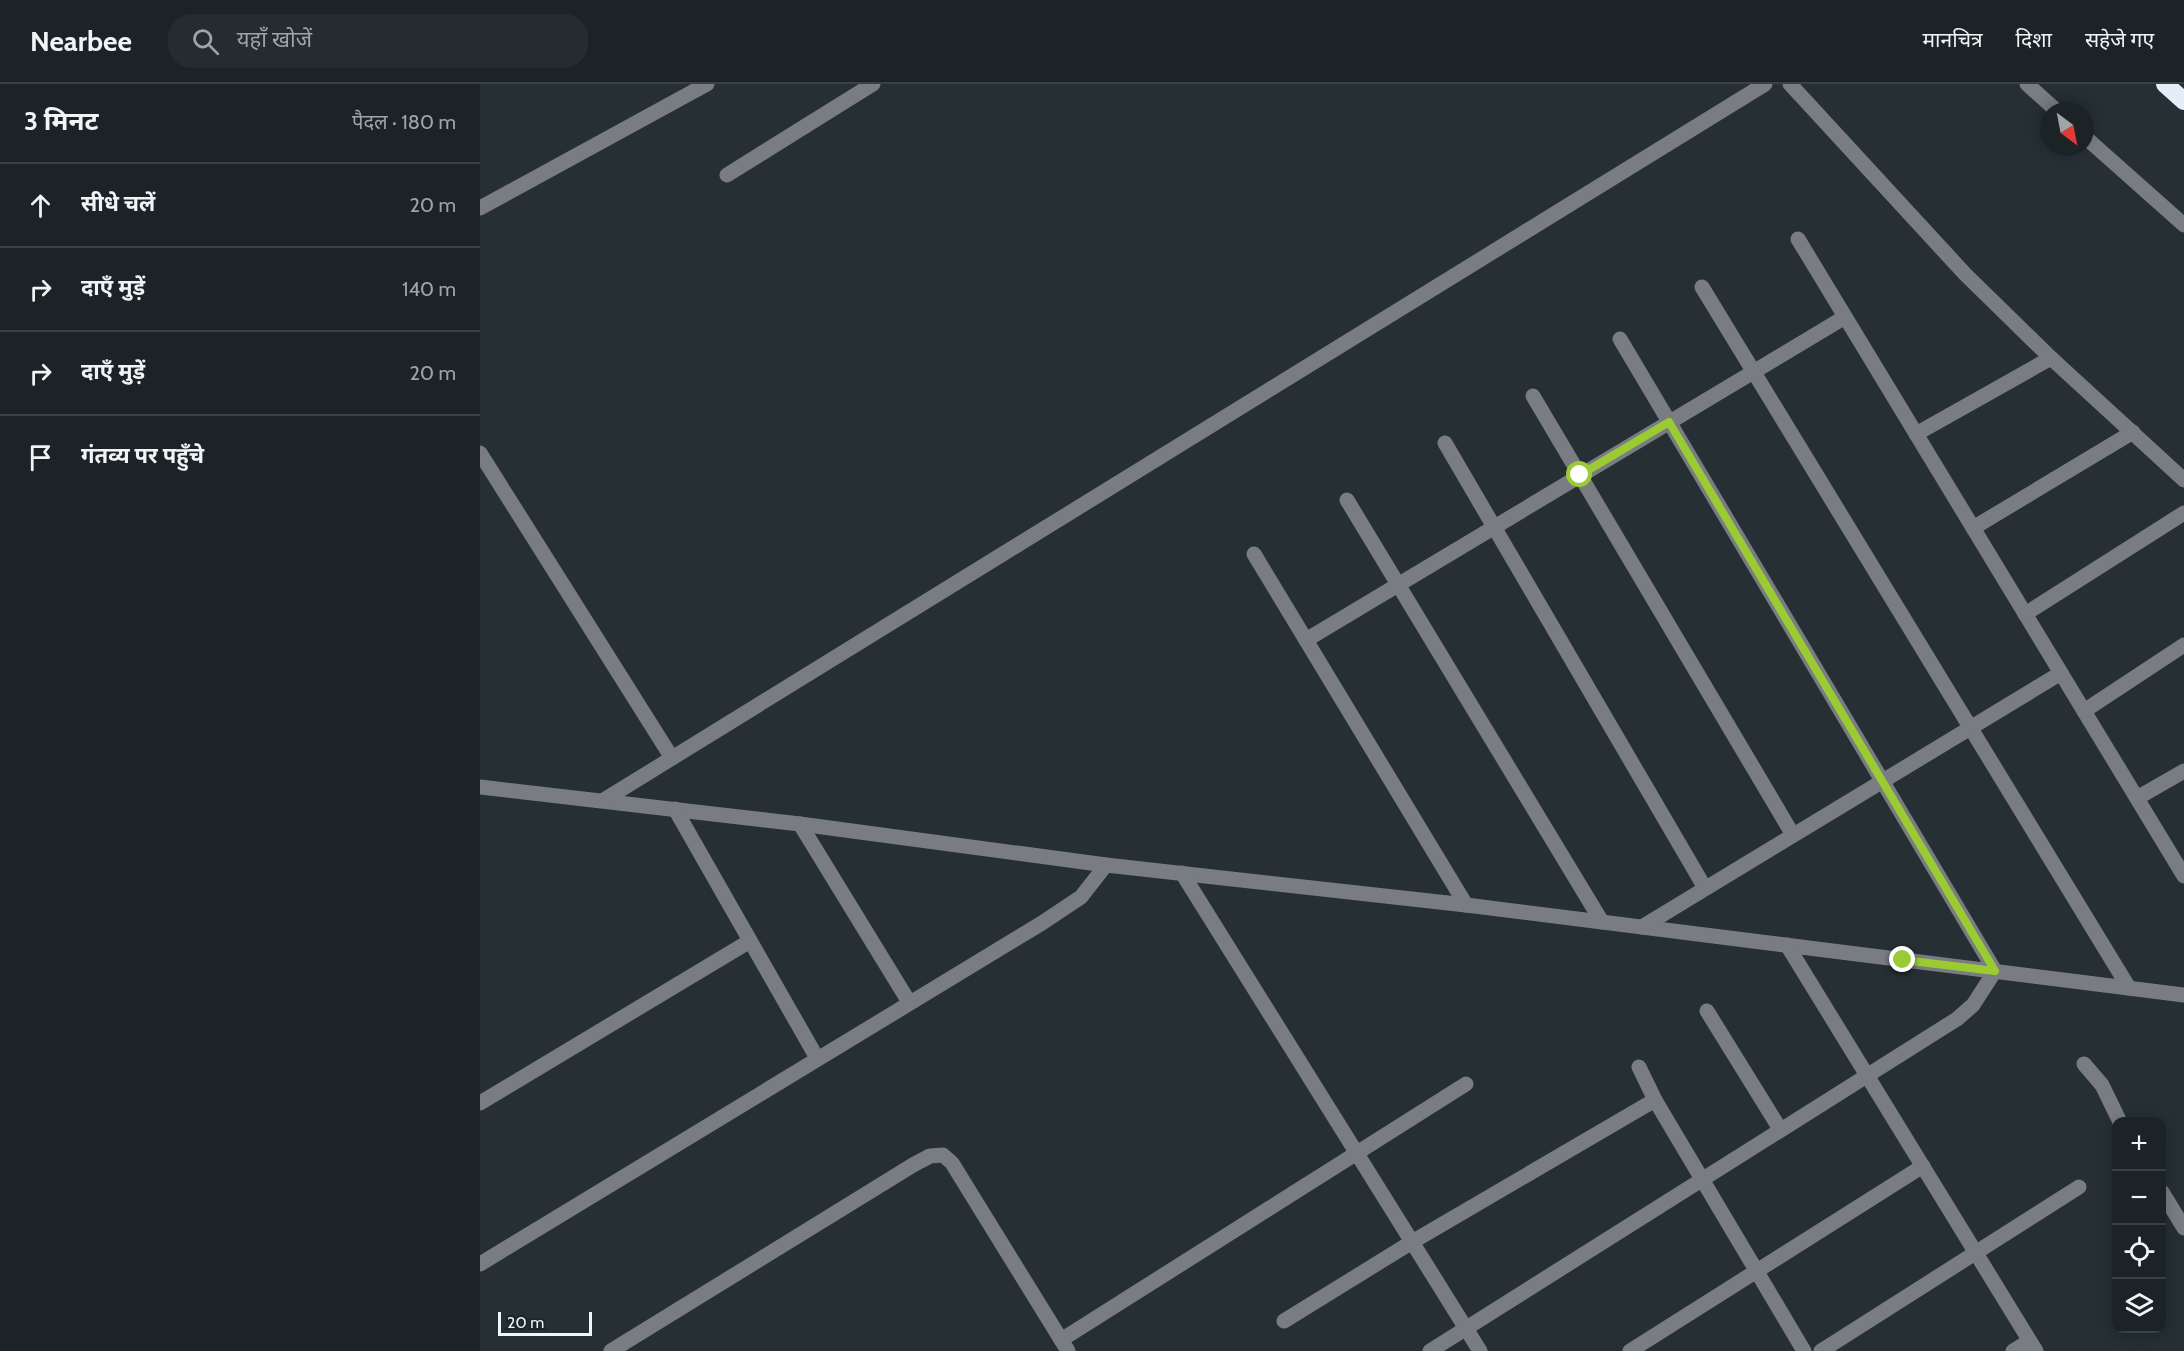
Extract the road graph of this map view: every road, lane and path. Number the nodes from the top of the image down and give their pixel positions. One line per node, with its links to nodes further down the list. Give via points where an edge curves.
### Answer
1 (707, 84): 11 (street)
2 (873, 84): 10 (street)
3 (1765, 84): 39 (street)
4 (1790, 84): 17 (street, via 1965,274)
5 (2027, 84): 8 (street)
6 (2165, 84): 7 (highway)
7 (2184, 101)
8 (2047, 102)
9 (2094, 145): 12 (street)
10 (727, 175)
11 (480, 208)
12 (2184, 225)
13 (1798, 239): 15 (street)
14 (1702, 287): 18 (street)
15 (1845, 317): 18 (street); 22 (street)
16 (1620, 339): 20 (street)
17 (2051, 358): 21 (street); 22 (street)
18 (1754, 372): 20 (street); 38 (street)
19 (1533, 396): 25 (street)
20 (1669, 422): 25 (street); 41 (street)
21 (2133, 432): 26 (street); 30 (street)
22 (1916, 434): 30 (street)
23 (1445, 442): 29 (street)
24 (480, 453): 39 (street)
25 (1580, 475): 29 (street); 47 (street)
26 (2184, 480)
27 (1347, 500): 32 (street)
28 (2184, 513): 33 (street)
29 (1494, 527): 32 (street); 51 (street)
30 (1973, 528): 33 (street)
31 (1254, 554): 34 (street)
32 (1398, 585): 34 (street); 53 (street)
33 (2025, 614): 36 (street)
34 (1306, 640): 52 (street)
35 (2184, 645): 37 (street)
36 (2061, 673): 37 (street); 38 (street)
37 (2084, 711): 43 (street)
38 (1970, 727): 41 (street); 58 (street)
39 (672, 758): 44 (street)
40 (2184, 771): 43 (street)
41 (1882, 781): 47 (street); 57 (street)
42 (480, 787): 44 (street)
43 (2137, 798): 50 (street)
44 (604, 800): 45 (street)
45 (675, 809): 46 (street); 55 (street)
46 (800, 824): 48 (street); 60 (street)
47 (1793, 835): 51 (street)
48 (1106, 865): 49 (street); 60 (street, via 1081,897)
49 (1182, 873): 52 (street); 71 (street)
50 (2184, 876)
51 (1705, 888): 54 (street)
52 (1466, 905): 53 (street)
53 (1602, 922): 54 (street)
54 (1642, 927): 56 (street)
55 (750, 941): 62 (street); 68 (street)
56 (1787, 945): 57 (street); 65 (street)
57 (1995, 971): 58 (street); 65 (street, via 1973,1005 1957,1019)
58 (2129, 988): 59 (street)
59 (2183, 997)
60 (909, 1002): 62 (street)
61 (1707, 1011): 70 (street)
62 (817, 1058): 79 (street)
63 (2084, 1064): 69 (street, via 2102,1086)
64 (1639, 1067): 67 (street)
65 (1866, 1075): 70 (street); 72 (street)
66 (1466, 1084): 71 (street)
67 (1655, 1100): 73 (street); 77 (street)
68 (480, 1103)
69 (2118, 1117)
70 (1780, 1129): 73 (street)
71 (1357, 1153): 77 (street); 83 (street)
72 (1923, 1167): 78 (street); 80 (street)
73 (1701, 1179): 80 (street); 82 (street)
74 (2079, 1187): 78 (street)
75 (2166, 1199): 76 (street)
76 (2184, 1228)
77 (1412, 1242): 81 (street); 82 (street)
78 (1976, 1254): 84 (street); 90 (street)
79 (480, 1264)
80 (1756, 1271): 88 (street); 89 (street)
81 (1284, 1321)
82 (1466, 1328): 86 (street); 87 (street)
83 (1065, 1346): 85 (street, via 943,1155 913,1164)
84 (2032, 1346): 91 (street)
85 (611, 1351)
86 (1430, 1351)
87 (1480, 1351)
88 (1630, 1351)
89 (1804, 1351)
90 (1821, 1351)
91 (2013, 1351)

